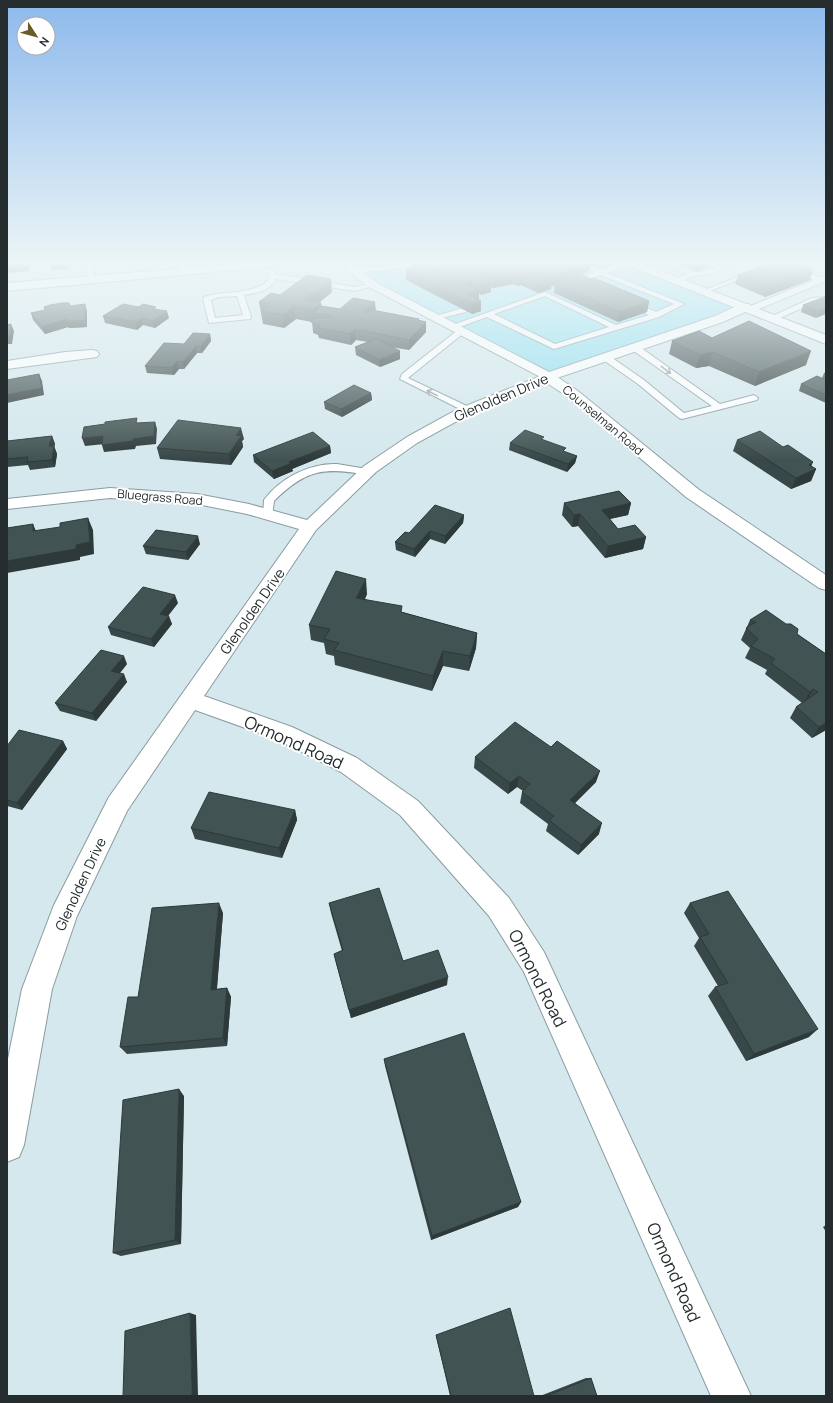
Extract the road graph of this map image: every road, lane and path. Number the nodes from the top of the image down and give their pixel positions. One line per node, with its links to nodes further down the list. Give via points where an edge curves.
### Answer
1 (456, 329): 15 (lane, one-way to 1, via 404,379)
2 (457, 329): 12 (street, Counselman Road)
3 (518, 329): 4 (lane, via 554,347)
4 (609, 329)
5 (689, 329): 8 (street, Glenolden Drive)
6 (802, 329): 7 (street)
7 (825, 338)
8 (634, 348): 10 (street, Glenolden Drive); 14 (lane, one-way to 14)
9 (92, 354): 11 (street)
10 (605, 357): 12 (street, Glenolden Drive); 14 (lane, via 641,382 682,416)
11 (7, 365)
12 (548, 377): 15 (street, Glenolden Drive); 20 (street, Counselman Road, via 573,394 692,493)
13 (754, 398): 14 (lane)
14 (719, 407)
15 (468, 410): 16 (street, Glenolden Drive, via 412,440)
16 (367, 472): 18 (lane, via 325,467 304,474 282,486 269,500); 19 (street, Glenolden Drive)
17 (7, 504): 18 (street, Bluegrass Road, via 110,493 196,499)
18 (268, 515): 19 (street, Bluegrass Road)
19 (310, 526): 21 (street, Glenolden Drive)
20 (826, 584)
21 (190, 700): 22 (street, Glenolden Drive, via 118,804 64,914 37,989); 23 (street, Ormond Road, via 284,733 349,765 409,808 499,907 534,962)
22 (7, 1145)
23 (731, 1396)

